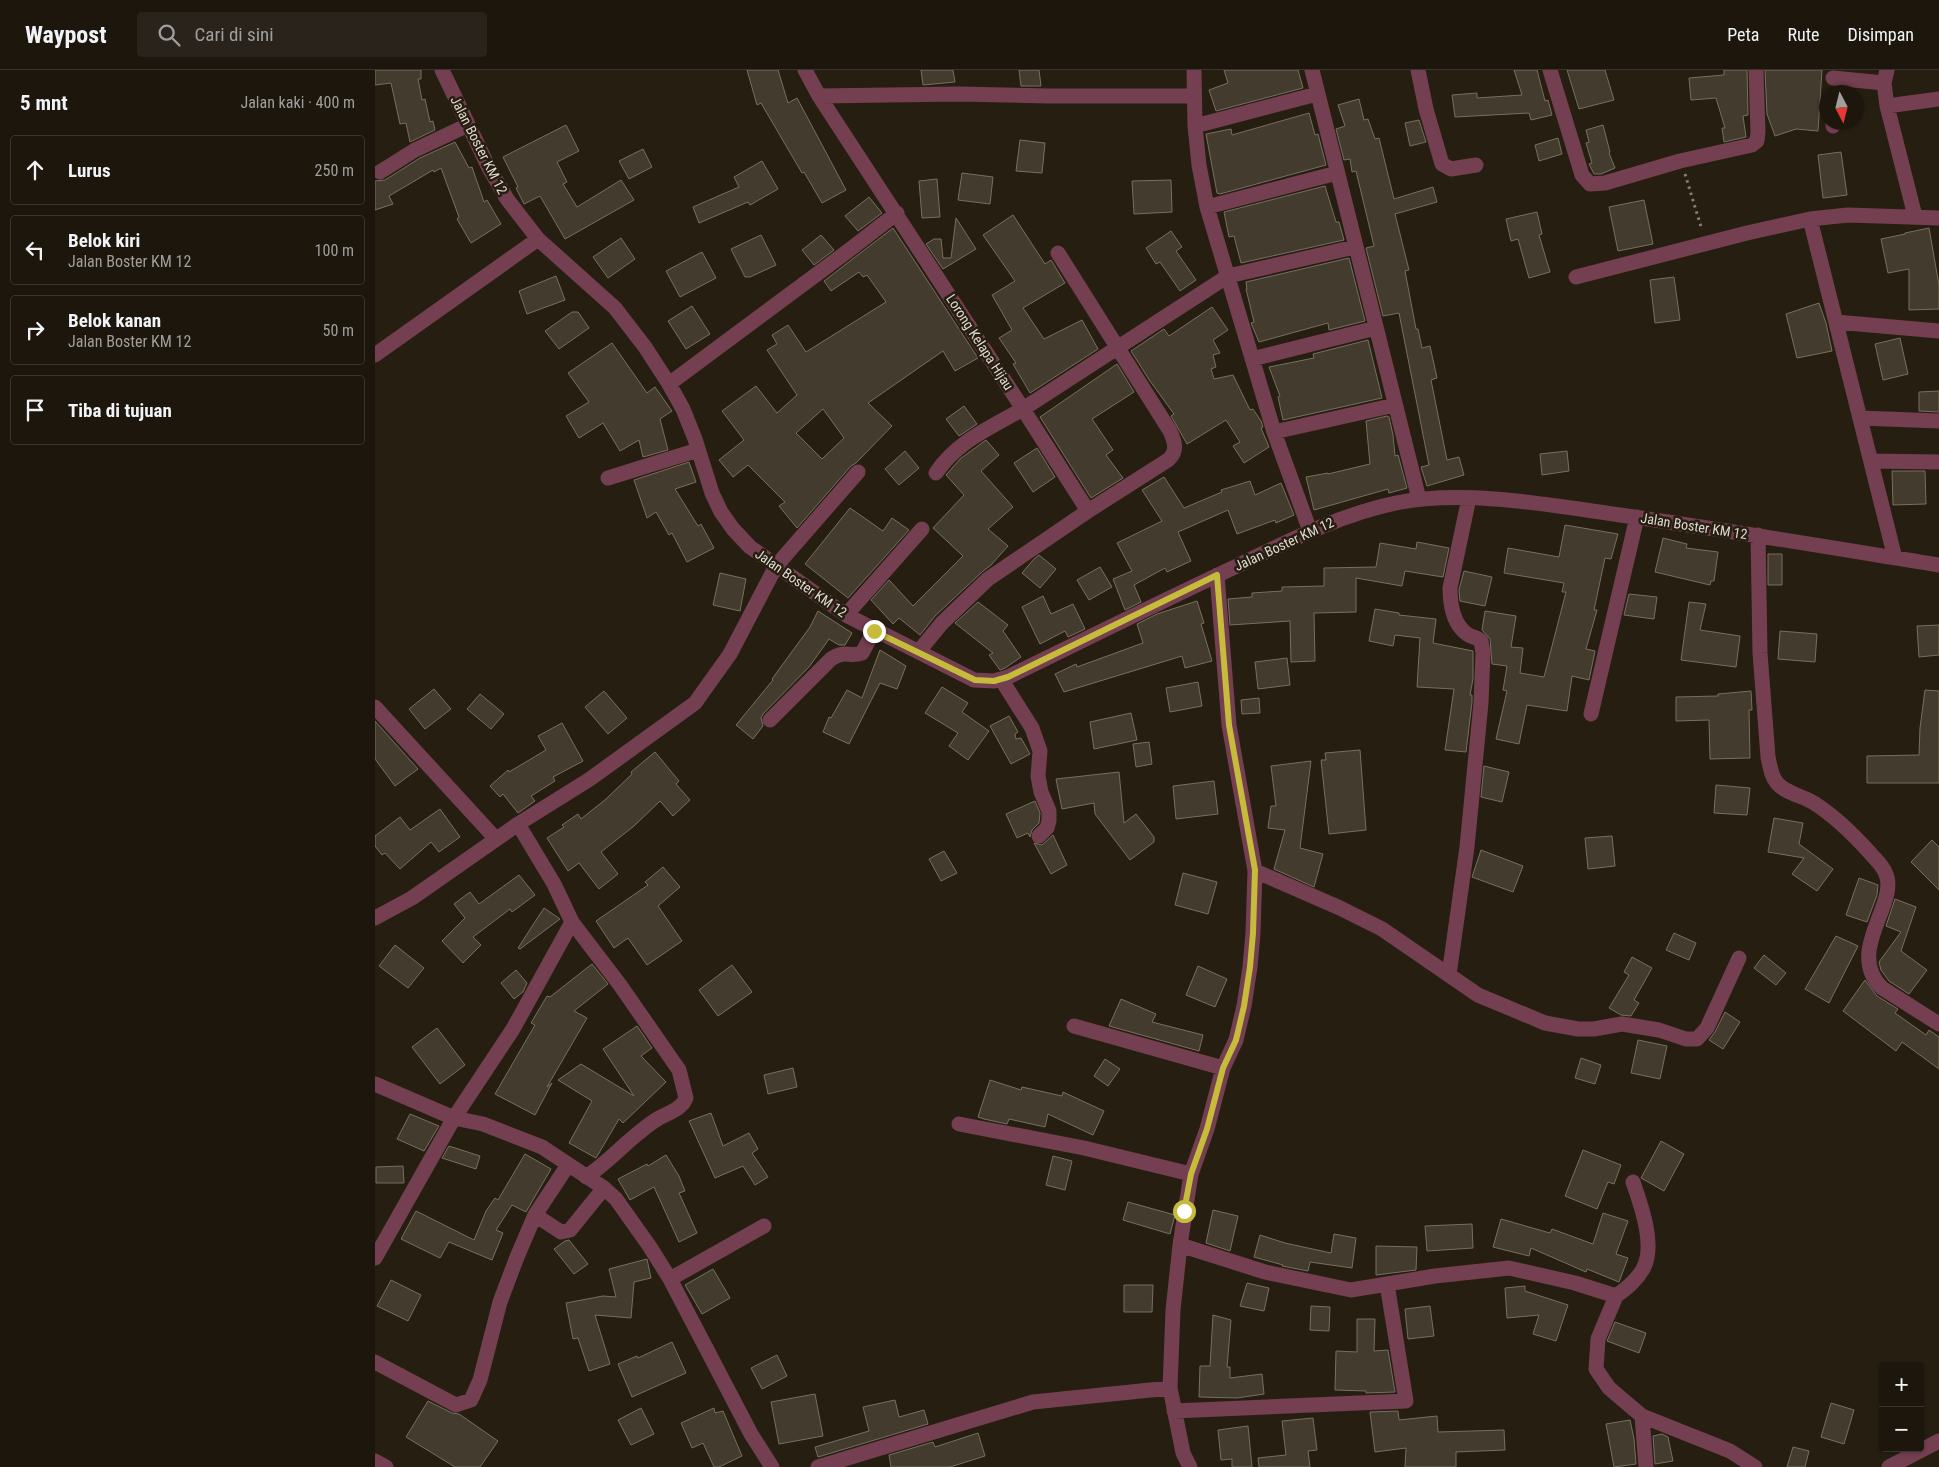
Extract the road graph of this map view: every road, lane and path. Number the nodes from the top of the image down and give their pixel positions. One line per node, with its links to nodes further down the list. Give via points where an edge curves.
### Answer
1 (442, 70): 15 (street, Jalan Boster KM 12)
2 (805, 70): 11 (street, Lorong Kelapa Hijau)
3 (1194, 70): 12 (street)
4 (1311, 70): 10 (street)
5 (1418, 70): 18 (street, via 1442,164 1455,169)
6 (1550, 70): 17 (street, via 1579,166 1588,183 1605,183)
7 (1756, 70): 17 (street, via 1758,132 1755,143 1749,147)
8 (1886, 77): 9 (street); 14 (street)
9 (1833, 80)
10 (1317, 94): 16 (street); 20 (street)
11 (819, 96): 12 (street); 22 (street, Lorong Kelapa Hijau)
12 (1193, 96): 16 (street)
13 (1939, 99): 14 (street)
14 (1887, 106): 23 (street)
15 (467, 125): 19 (street, via 415,150); 26 (street, Jalan Boster KM 12, via 507,199)
16 (1195, 126): 21 (street)
17 (1680, 160): 27 (path)
18 (1476, 165)
19 (380, 172)
20 (1337, 173): 21 (street); 28 (street)
21 (1207, 207): 30 (street)
22 (897, 213): 38 (street); 40 (street, Lorong Kelapa Hijau)
23 (1915, 216): 24 (street); 25 (street, via 1848,215)
24 (1939, 218)
25 (1810, 219): 27 (street); 32 (street)
26 (538, 239): 36 (street); 38 (street, Jalan Boster KM 12, via 615,308)
27 (1706, 243): 31 (street)
28 (1355, 247): 30 (street); 33 (street)
29 (1058, 253): 35 (street)
30 (1228, 276): 35 (street); 37 (street)
31 (1576, 277)
32 (1836, 322): 34 (street); 41 (street)
33 (1376, 328): 37 (street); 39 (street)
34 (1939, 331)
35 (1117, 348): 40 (street); 52 (street, via 1170,431 1175,451 1168,460)
36 (375, 355)
37 (1252, 359): 43 (street)
38 (669, 384): 44 (street, Jalan Boster KM 12, via 683,409)
39 (1395, 405): 43 (street); 51 (street)
40 (1023, 409): 48 (street, via 953,451); 52 (street, Lorong Kelapa Hijau)
41 (1860, 418): 42 (street); 45 (street)
42 (1939, 421)
43 (1274, 432): 55 (street)
44 (698, 450): 49 (street); 59 (street, Jalan Boster KM 12, via 721,512 750,547)
45 (1871, 461): 46 (street); 57 (street)
46 (1939, 462)
47 (858, 472): 59 (street)
48 (935, 472)
49 (608, 478)
50 (1469, 498): 51 (street, Jalan Boster KM 12); 53 (street, Jalan Boster KM 12, via 1542,503); 75 (street, via 1450,598 1453,612 1464,631 1481,641 1483,663 1467,847)
51 (1419, 499): 55 (street, Jalan Boster KM 12, via 1370,509)
52 (1088, 511): 63 (street, via 988,579 942,623)
53 (1637, 517): 56 (street, Jalan Boster KM 12); 66 (street)
54 (922, 529): 61 (street)
55 (1310, 531): 60 (street, Jalan Boster KM 12)
56 (1758, 535): 57 (street, Jalan Boster KM 12); 76 (street, via 1760,653 1772,773 1780,786 1813,803 1849,829 1883,868 1889,884 1871,945 1869,962 1872,976 1882,988)
57 (1895, 558): 58 (street, Jalan Boster KM 12)
58 (1939, 565)
59 (776, 566): 61 (street, Jalan Boster KM 12); 68 (street, via 730,654 695,703 591,779)
60 (1217, 575): 64 (street, Jalan Boster KM 12); 71 (street, via 1229,725)
61 (846, 615): 62 (street, Jalan Boster KM 12)
62 (874, 631): 63 (street, Jalan Boster KM 12); 67 (street, via 862,653 842,653 831,659)
63 (919, 651): 64 (street, Jalan Boster KM 12, via 975,680)
64 (1001, 679): 69 (street, via 1032,728 1040,751 1038,776 1049,821)
65 (375, 707): 70 (street)
66 (1591, 714)
67 (770, 720)
68 (518, 824): 70 (street); 73 (street, via 554,884)
69 (1039, 836)
70 (496, 839): 72 (street, via 412,898)
71 (1255, 870): 75 (street, via 1382,929); 78 (street, via 1252,950 1244,1006 1236,1040)
72 (375, 918)
73 (572, 922): 80 (street, via 513,1028); 84 (street, via 679,1070 685,1098 681,1106 656,1120)
74 (1739, 958): 75 (street, via 1707,1028 1697,1039 1622,1024 1578,1029 1545,1023 1478,995)
75 (1449, 975)
76 (1939, 1024)
77 (1074, 1026): 78 (street)
78 (1223, 1068): 83 (street)
79 (375, 1084): 80 (street)
80 (453, 1118): 82 (street, via 483,1124 542,1147); 90 (street)
81 (959, 1124): 83 (street, via 1084,1148)
82 (568, 1165): 84 (street); 87 (street)
83 (1191, 1174): 89 (street)
84 (586, 1177): 86 (street)
85 (1633, 1182): 93 (street, via 1645,1223 1647,1254 1644,1267 1633,1283)
86 (605, 1188): 87 (street, via 566,1232 561,1232); 91 (street, via 616,1199)
87 (535, 1214): 94 (street, via 500,1302 480,1380 471,1400 456,1405)
88 (764, 1226): 91 (street)
89 (1180, 1245): 92 (street, via 1265,1272 1351,1290); 95 (street)
90 (375, 1258)
91 (670, 1279): 102 (street, via 751,1434)
92 (1387, 1284): 93 (street, via 1509,1268); 96 (street, via 1406,1401)
93 (1616, 1296): 97 (street, via 1598,1338 1596,1369 1609,1388)
94 (375, 1362)
95 (1170, 1388): 96 (street); 103 (street, via 1033,1402)
96 (1174, 1411): 99 (street)
97 (1642, 1416): 105 (street); 106 (street, via 1730,1451)
98 (1939, 1441): 107 (street)
99 (1183, 1460): 104 (street)
100 (375, 1461): 101 (street)
101 (386, 1467)
102 (772, 1467)
103 (818, 1467)
104 (1190, 1467)
105 (1646, 1467)
106 (1755, 1467)
107 (1889, 1467)

